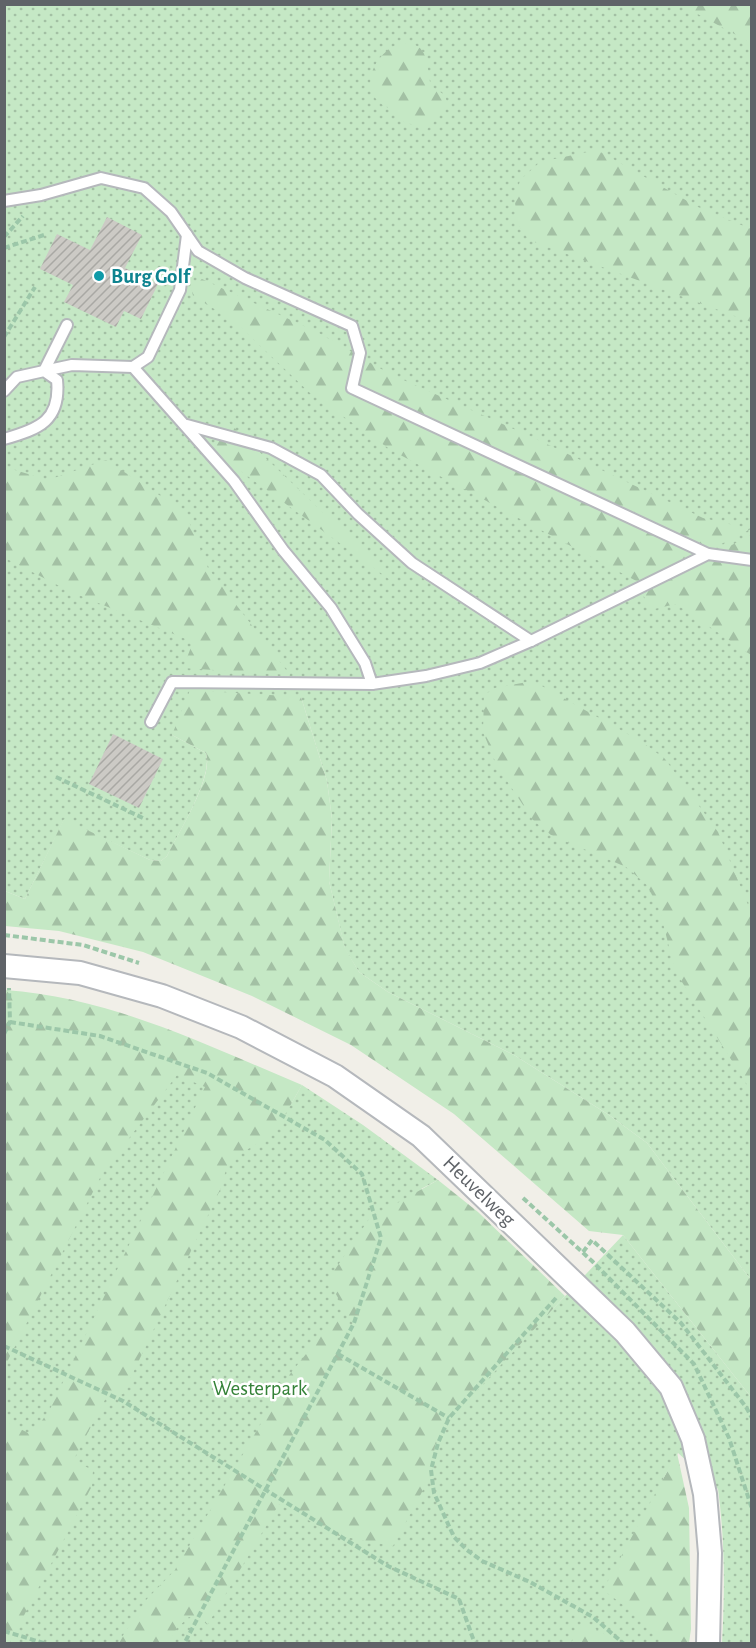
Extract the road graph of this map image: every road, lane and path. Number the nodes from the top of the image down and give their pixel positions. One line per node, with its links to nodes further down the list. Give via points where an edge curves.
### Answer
1 (4, 201): 3 (lane, via 101,178 144,188 171,212)
2 (44, 235): 4 (path)
3 (187, 236): 8 (lane, via 180,290 148,357); 13 (lane, via 198,251 245,278 352,326 360,353 352,388)
4 (4, 248)
5 (35, 287): 7 (path)
6 (67, 325): 9 (lane)
7 (4, 338)
8 (133, 367): 9 (lane, via 72,365); 11 (lane)
9 (44, 371): 10 (lane, via 17,377); 12 (lane, via 57,380 59,401 51,418 21,435)
10 (4, 392)
11 (187, 425): 15 (lane, via 271,448 321,475 411,563); 16 (lane, via 331,608 365,663)
12 (4, 439)
13 (708, 554): 14 (lane); 15 (lane)
14 (752, 560)
15 (531, 642): 16 (lane, via 480,663)
16 (372, 684): 17 (lane, via 172,682)
17 (150, 722)
18 (56, 777): 19 (path)
19 (145, 819)
20 (7, 966): 21 (path); 23 (street, Heuvelweg, via 80,973 162,996 241,1027 335,1076 421,1136)
21 (10, 1022): 22 (path); 25 (path, via 100,1036 207,1073 325,1140 362,1174 381,1238 354,1323)
22 (4, 1034)
23 (573, 1282): 26 (path, via 537,1317); 27 (path, via 592,1261 583,1252 592,1240 681,1323); 34 (street, Heuvelweg, via 625,1332 671,1387 693,1439 705,1494 711,1552)
24 (4, 1346): 28 (path, via 123,1401)
25 (338, 1354): 26 (path); 28 (path)
26 (449, 1418): 33 (path, via 431,1470 434,1493 454,1537 482,1561 593,1617)
27 (752, 1418)
28 (267, 1490): 31 (path); 32 (path, via 388,1566 459,1599)
29 (4, 1631): 30 (path)
30 (47, 1644)
31 (184, 1644)
32 (475, 1644)
33 (624, 1644)
34 (708, 1644)

